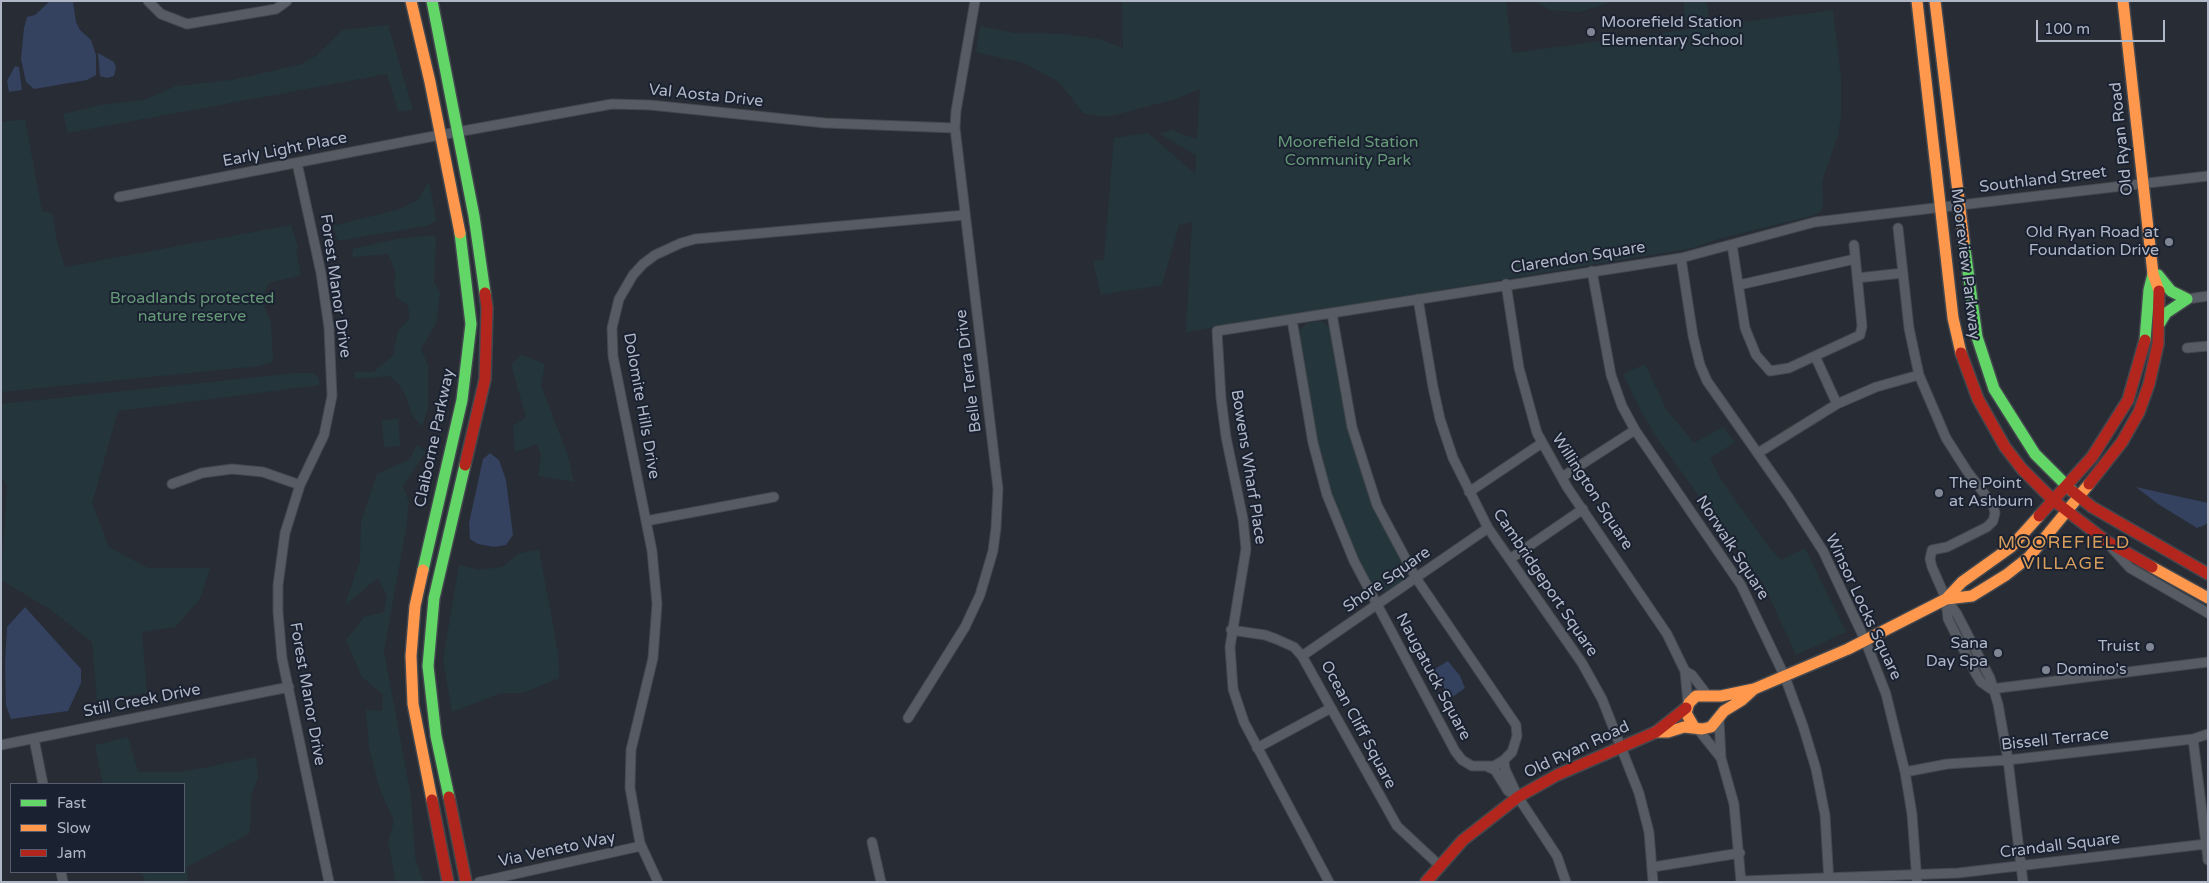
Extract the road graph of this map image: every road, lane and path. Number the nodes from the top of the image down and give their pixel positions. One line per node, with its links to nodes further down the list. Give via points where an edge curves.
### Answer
1 (148, 1): 2 (street, via 161,14 188,24 276,9)
2 (287, 1)
3 (411, 1): 11 (main road, Claiborne Parkway)
4 (432, 1): 10 (main road)
5 (975, 1): 9 (street, Belle Terra Drive)
6 (1917, 1): 17 (main road, Mooreview Parkway)
7 (1935, 1): 16 (main road, Mooreview Parkway)
8 (2123, 1): 14 (main road, Old Ryan Road)
9 (955, 128): 10 (street, Val Aosta Drive, via 825,123 634,104 597,106); 18 (street, Belle Terra Drive)
10 (457, 132): 11 (street, Early Light Place); 106 (main road, via 484,274 488,308 487,354 480,402 434,598 428,666 436,736)
11 (441, 135): 12 (street, Early Light Place); 105 (main road, Claiborne Parkway, via 468,280 471,324 462,400 415,606 411,680 416,724)
12 (297, 163): 15 (street, Early Light Place); 47 (street, Forest Manor Drive, via 321,272 333,377 324,435)
13 (2208, 176): 14 (street, Southland Street)
14 (2143, 184): 16 (street, Southland Street); 24 (main road, Old Ryan Road)
15 (119, 198)
16 (1960, 205): 17 (street, Southland Street); 48 (main road, Mooreview Parkway, via 1977,337 1994,389 2035,454)
17 (1942, 208): 20 (street, Clarendon Square, via 1815,222); 52 (main road, Mooreview Parkway, via 1953,318 1967,373 1989,422 2005,447)
18 (965, 215): 55 (street, Dolomite Hills Drive, via 695,239 668,248 643,264 619,299 614,313 612,342); 77 (street, Belle Terra Drive, via 998,489 996,528 980,595 965,627)
19 (1898, 228): 26 (street)
20 (1732, 245): 22 (street, Clarendon Square); 29 (street)
21 (1854, 245): 23 (street)
22 (1681, 258): 25 (street, Clarendon Square); 44 (street, Winsor Locks Square, via 1700,365)
23 (1855, 259): 27 (street); 29 (street)
24 (2153, 270): 31 (main road, via 2171,291); 35 (main road, Old Ryan Road, via 2159,289); 48 (main road, Old Ryan Road, via 2145,347 2128,400 2092,457)
25 (1592, 271): 28 (street, Clarendon Square); 42 (street, Norwalk Square, via 1611,375)
26 (1903, 273): 27 (street); 40 (street, via 1909,328)
27 (1857, 278): 39 (street, via 1862,326 1860,336)
28 (1506, 284): 32 (street, Clarendon Square); 43 (street, Willington Square, via 1519,368)
29 (1739, 285): 39 (street, via 1745,328 1762,364 1770,371 1780,370)
30 (2208, 296): 31 (street)
31 (2187, 298): 35 (main road, via 2166,312)
32 (1418, 299): 33 (street, Clarendon Square); 49 (street, Cambridgeport Square, via 1440,418)
33 (1332, 314): 34 (street, Clarendon Square); 60 (street, via 1349,414 1361,460 1377,505)
34 (1292, 320): 36 (street, Clarendon Square); 63 (street, Naugatuck Square, via 1313,443 1326,489 1354,561)
35 (2160, 323): 51 (main road, Old Ryan Road, via 2154,369 2138,412 2122,442)
36 (1218, 331): 65 (street, Bowens Wharf Place, via 1226,437 1246,543 1246,562)
37 (2208, 346): 38 (street)
38 (2186, 348)
39 (1815, 356): 41 (street)
40 (1919, 375): 41 (street); 62 (street, via 1946,438 1995,512 1987,527 1947,547 1932,550 1932,568)
41 (1837, 404): 44 (street)
42 (1635, 430): 45 (street); 70 (street, Norwalk Square, via 1741,585)
43 (1542, 443): 45 (street, Willington Square); 49 (street)
44 (1758, 453): 66 (street, Winsor Locks Square, via 1823,552)
45 (1562, 477): 53 (street, Willington Square)
46 (172, 484): 47 (street, via 202,473 232,468 263,472)
47 (300, 485): 71 (street, Forest Manor Drive, via 285,533 278,585 280,638)
48 (2066, 485): 51 (main road, Mooreview Parkway); 52 (main road, Old Ryan Road)
49 (1469, 492): 56 (street, Cambridgeport Square)
50 (774, 497): 55 (street)
51 (2079, 497): 54 (main road, Old Ryan Road); 59 (main road, Mooreview Parkway)
52 (2053, 500): 54 (main road, Mooreview Parkway); 62 (main road, Old Ryan Road, via 2011,546 1962,582)
53 (1583, 509): 58 (street); 69 (street, Willington Square, via 1662,624)
54 (2067, 513): 57 (main road, Mooreview Parkway); 62 (main road, Old Ryan Road, via 2029,557 2006,575 1972,596)
55 (646, 521): 96 (street, Dolomite Hills Drive, via 655,576 656,631 648,684 635,729 630,771 631,806)
56 (1488, 528): 58 (street, Cambridgeport Square); 60 (street, Shore Square)
57 (2106, 541): 61 (main road, Mooreview Parkway); 64 (street, via 2130,568)
58 (1510, 560): 85 (street, Cambridgeport Square, via 1590,677)
59 (2208, 574)
60 (1416, 578): 63 (street, Shore Square); 88 (street, via 1512,717 1517,736 1512,752)
61 (2208, 598)
62 (1946, 599): 66 (main road, Old Ryan Road); 73 (street, via 1948,619 1981,682)
63 (1377, 605): 67 (street, Shore Square); 90 (street, Naugatuck Square, via 1455,751 1472,766)
64 (2208, 613)
65 (1231, 630): 67 (street, Ocean Cliff Square, via 1285,642); 86 (street, Bowens Wharf Place, via 1233,689 1240,714)
66 (1865, 640): 70 (main road, Old Ryan Road); 91 (street, Winsor Locks Square, via 1886,694)
67 (1302, 656): 76 (street, Ocean Cliff Square)
68 (2208, 662): 73 (street)
69 (1685, 671): 74 (street, Willington Square); 75 (street, Willington Square)
70 (1785, 676): 72 (main road, Old Ryan Road); 103 (street, Norwalk Square, via 1816,769 1825,815)
71 (289, 687): 82 (street, Still Creek Drive); 104 (street, Forest Manor Drive)
72 (1754, 689): 74 (main road, Old Ryan Road, via 1726,696); 78 (main road, Old Ryan Road, via 1724,711)
73 (1991, 689): 89 (street, via 1998,704)
74 (1709, 696): 75 (main road, Old Ryan Road, via 1696,696); 78 (main road, via 1718,703)
75 (1687, 706): 79 (main road, via 1687,719); 80 (main road, Old Ryan Road)
76 (1331, 708): 86 (street); 99 (street, Ocean Cliff Square, via 1397,826)
77 (908, 718)
78 (1719, 719): 79 (main road, Old Ryan Road, via 1711,727); 87 (street)
79 (1696, 727): 80 (main road, Old Ryan Road); 87 (street)
80 (1656, 732): 85 (main road, Old Ryan Road)
81 (2208, 734): 83 (street, Bissell Terrace)
82 (34, 739): 84 (street, Still Creek Drive); 92 (street)
83 (2193, 739): 89 (street, Bissell Terrace); 95 (street)
84 (1, 745)
85 (1622, 746): 93 (main road, Old Ryan Road, via 1557,775); 101 (street, Cambridgeport Square, via 1642,802)
86 (1257, 748): 110 (street, Bowens Wharf Place)
87 (1721, 758): 97 (street, via 1734,804)
88 (1504, 760): 90 (street); 93 (street)
89 (2008, 760): 91 (street, Bissell Terrace, via 1947,764); 100 (street)
90 (1488, 767): 93 (street, via 1495,770 1508,791)
91 (1905, 772): 102 (street, Winsor Locks Square)
92 (43, 783)
93 (1518, 797): 99 (main road, Old Ryan Road, via 1476,829); 112 (street, via 1557,856)
94 (872, 842): 109 (street)
95 (2206, 844): 98 (street); 100 (street, Crandall Square)
96 (641, 846): 107 (street, Via Veneto Way); 108 (street, Dolomite Hills Drive)
97 (1740, 853): 101 (street); 114 (street)
98 (2208, 860)
99 (1440, 866): 111 (main road, Old Ryan Road)
100 (2021, 866): 102 (street, Crandall Square); 115 (street)
101 (1653, 867): 113 (street, Cambridgeport Square)
102 (1917, 878): 103 (street, Crandall Square, via 1846,877)
103 (1829, 880): 114 (street, Crandall Square)
104 (328, 882)
105 (448, 882)
106 (466, 882)
107 (479, 882)
108 (658, 882)
109 (881, 882)
110 (1329, 882)
111 (1426, 882)
112 (1566, 882)
113 (1653, 882)
114 (1741, 882)
115 (2023, 882)

